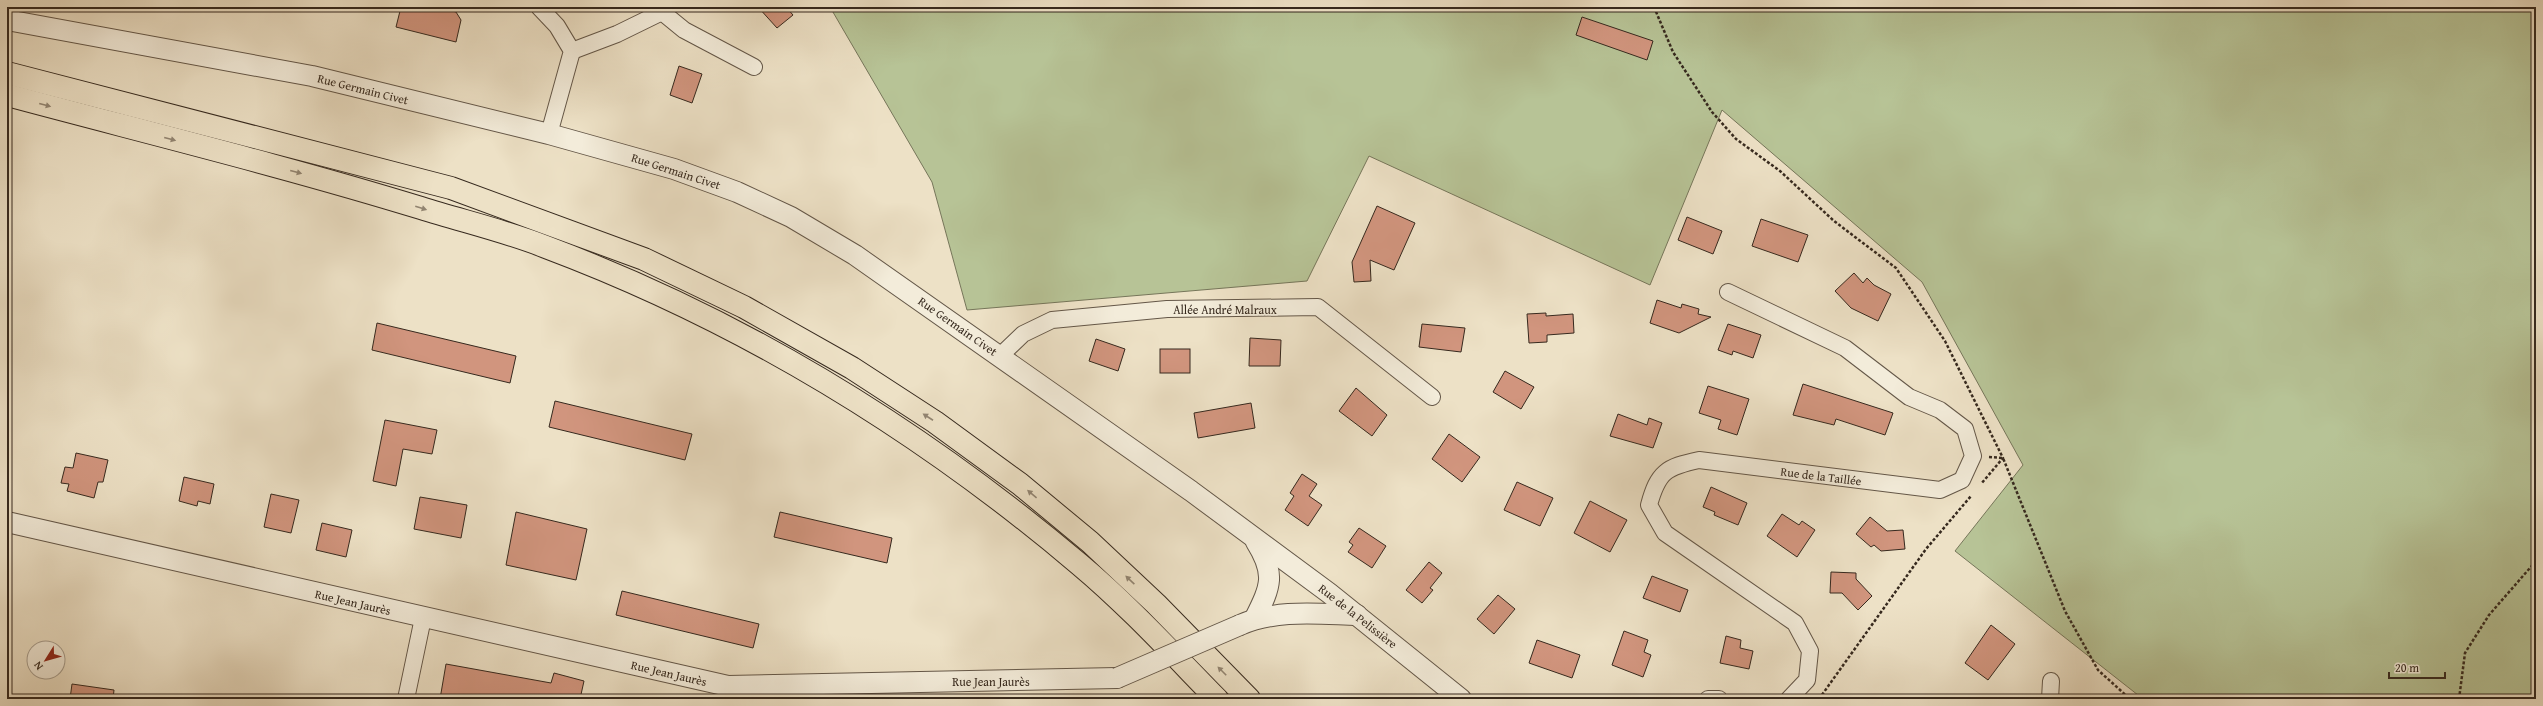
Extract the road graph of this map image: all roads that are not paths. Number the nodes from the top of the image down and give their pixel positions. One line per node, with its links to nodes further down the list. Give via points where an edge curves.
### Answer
1 (539, 7): 4 (street, via 557,26)
2 (662, 10): 4 (street, via 617,34); 5 (street, via 684,30)
3 (7, 20): 8 (street, Rue Germain Civet, via 312,76)
4 (572, 51): 8 (street)
5 (754, 67)
6 (7, 73): 22 (highway, one-way to 6, via 1156,604 1090,542 1020,484 935,422 852,368 744,307 644,259 451,188)
7 (7, 95): 21 (highway, one-way to 21, via 361,190 538,244 706,314 781,354 855,399 972,477 1081,566)
8 (549, 134): 10 (street, Rue Germain Civet, via 674,169 737,192 791,217 855,255)
9 (1728, 292): 26 (street, Rue de la Taillée, via 1845,348 1908,397 1940,410 1965,429 1973,456 1962,480 1940,490 1699,460 1674,466 1656,482 1649,505 1665,533 1794,623 1810,651 1807,680)
10 (1000, 356): 11 (street, Allée André Malraux, via 1023,334 1052,320 1167,309 1318,307); 13 (street, Rue Germain Civet)
11 (1432, 397)
12 (7, 522): 15 (street, Rue Jean Jaurès)
13 (1253, 537): 14 (street, Rue de la Pelissière); 16 (street, via 1267,559 1271,572 1268,590)
14 (1357, 615): 16 (street, Rue Jean Jaurès, via 1293,613); 23 (street, Rue de la Pelissière)
15 (423, 618): 19 (street, Rue Jean Jaurès); 20 (street)
16 (1248, 622): 18 (street, Rue Jean Jaurès, bridge, via 1117,678)
17 (2051, 681): 27 (street)
18 (790, 691): 19 (street, Rue Jean Jaurès)
19 (727, 693)
20 (406, 699)
21 (1217, 699)
22 (1249, 699)
23 (1461, 699)
24 (1708, 699): 25 (street)
25 (1719, 699)
26 (1790, 699)
27 (2050, 699)

